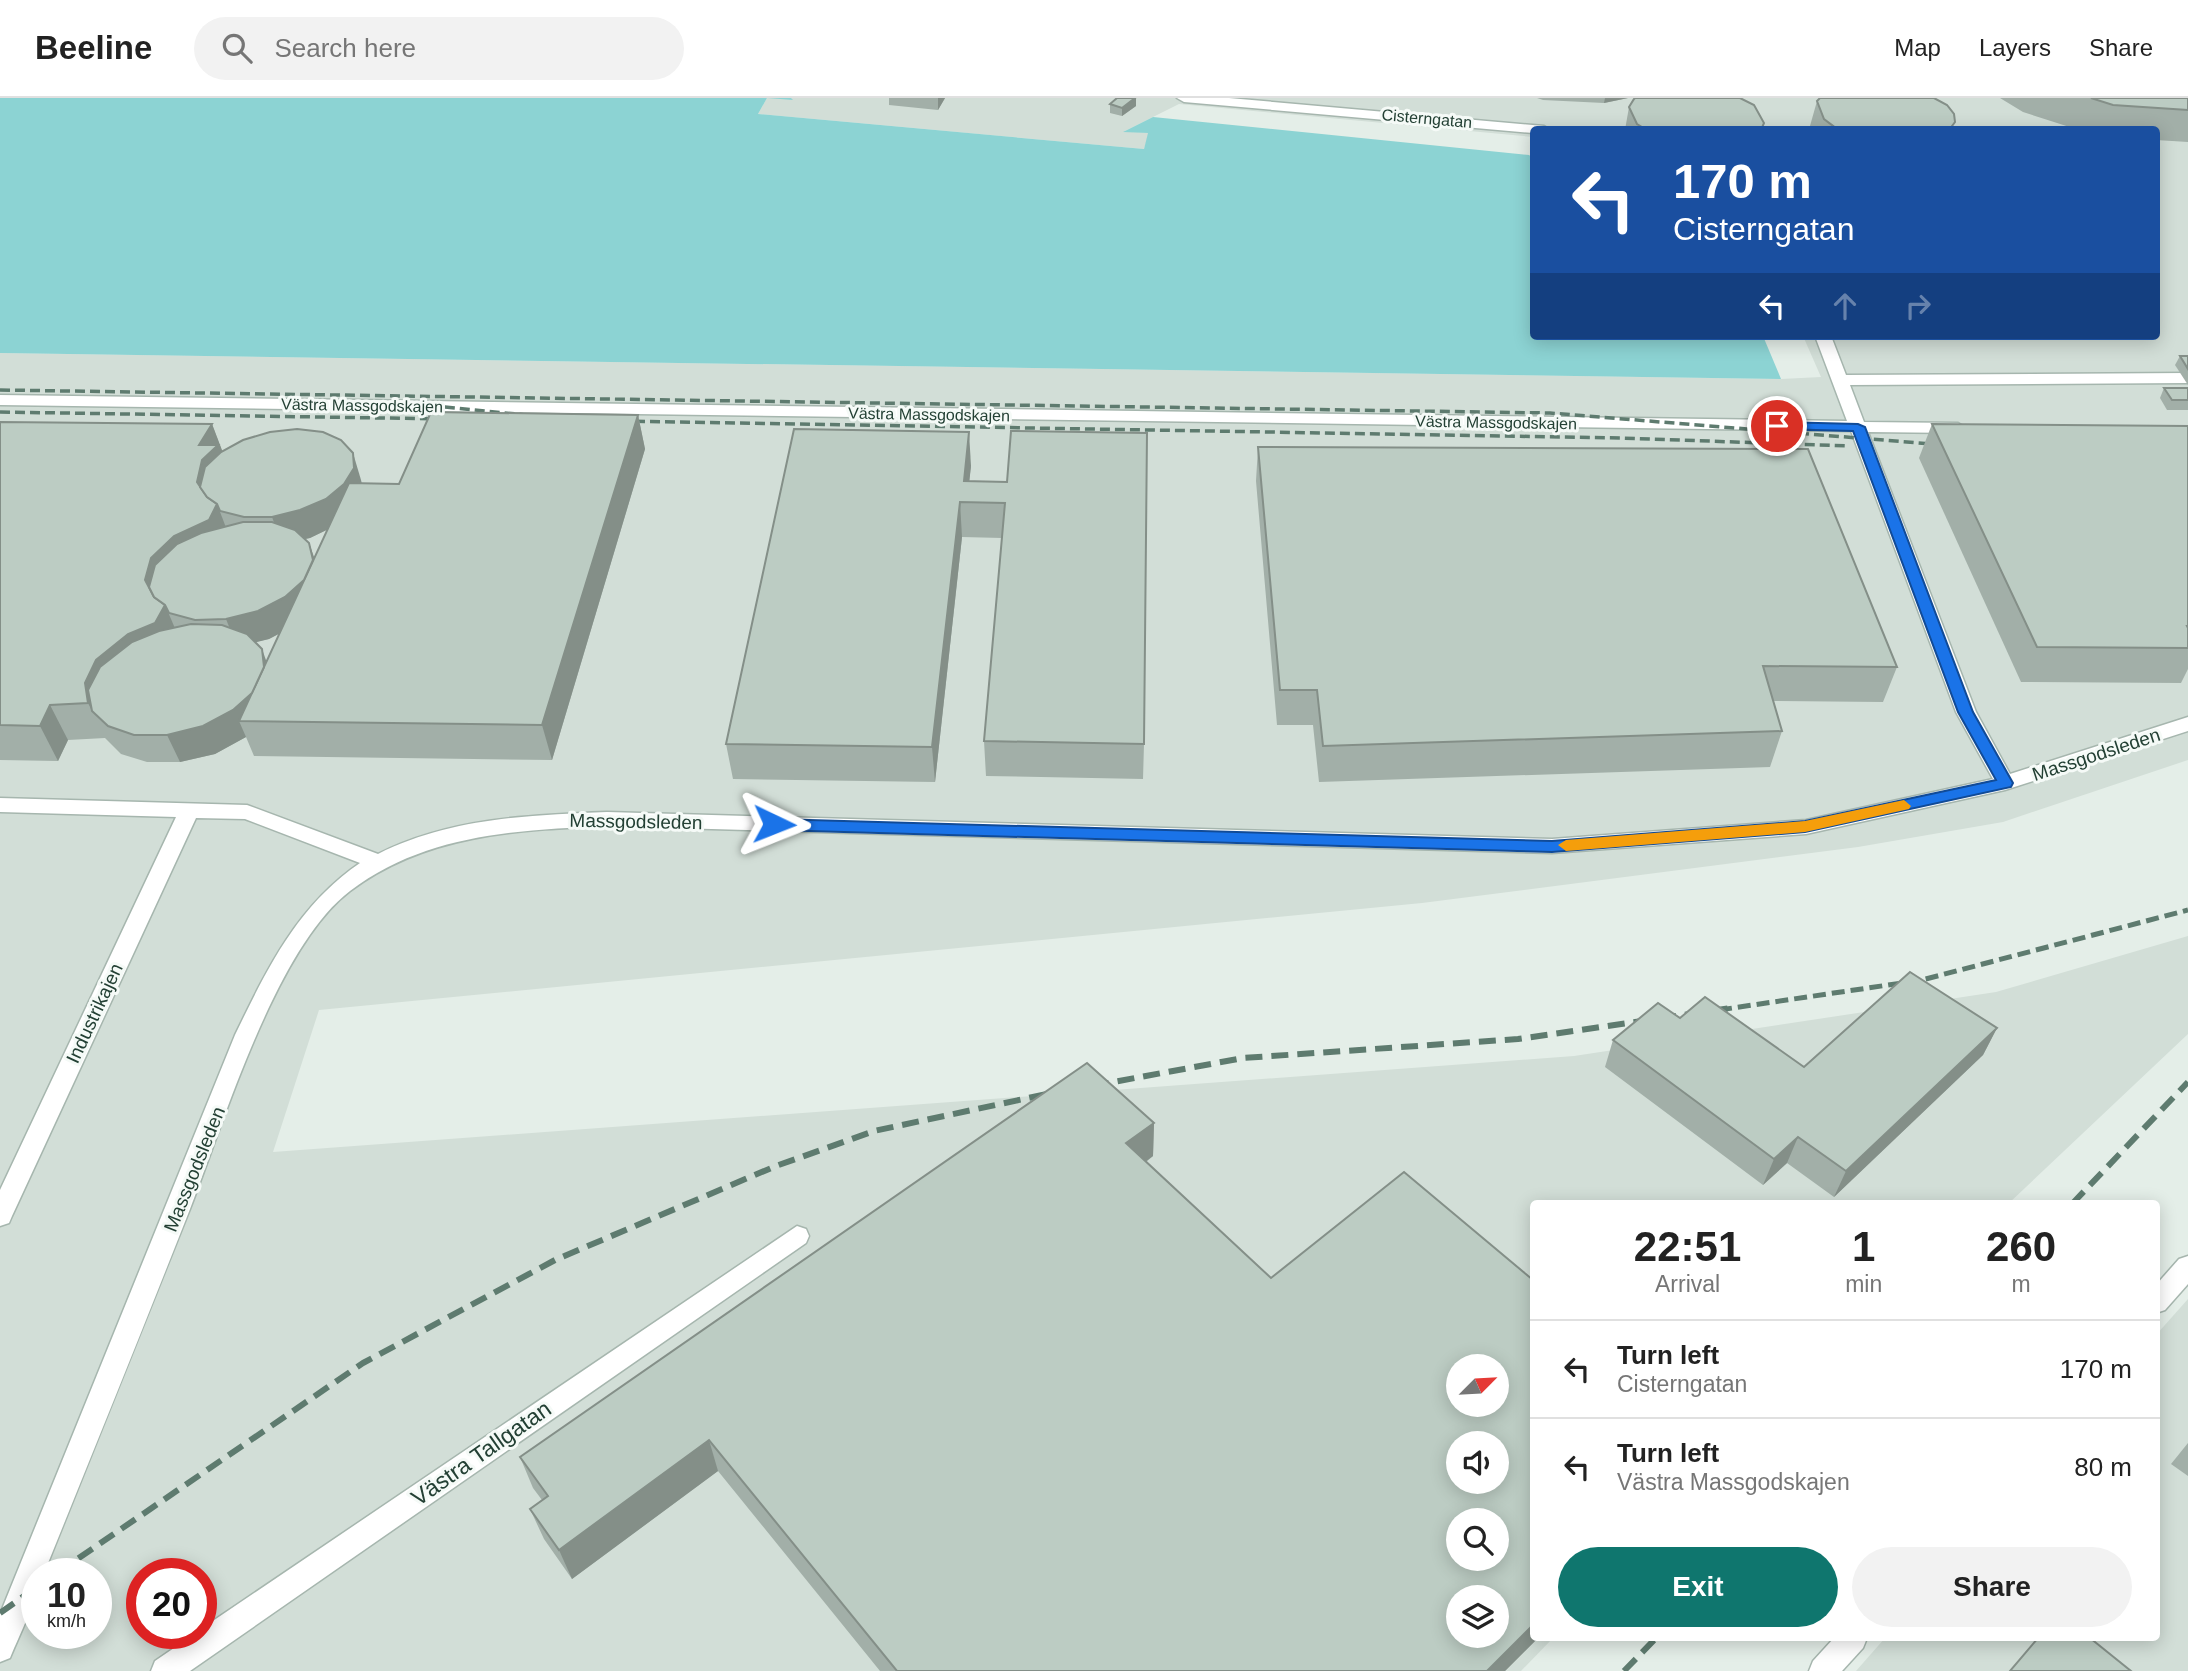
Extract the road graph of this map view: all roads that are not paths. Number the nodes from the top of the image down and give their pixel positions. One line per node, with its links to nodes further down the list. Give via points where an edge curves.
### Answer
1 (1184, 98): 2 (street, Cisterngatan)
2 (1530, 129)
3 (1825, 340): 5 (street)
4 (2188, 378): 5 (street)
5 (1841, 380): 7 (street)
6 (0, 400): 7 (street, Västra Massgodskajen)
7 (1858, 427): 8 (street); 10 (street, via 1966,712)
8 (1982, 428)
9 (2188, 724): 10 (street, Massgodsleden)
10 (2005, 783): 13 (street, Massgodsleden, via 1805,827 1552,846 607,819 491,826 408,847)
11 (0, 805): 12 (street)
12 (189, 810): 13 (street, via 247,812); 14 (street, Industrikajen)
13 (378, 862): 19 (street, Massgodsleden, via 340,888 312,916 255,1020)
14 (0, 1216)
15 (797, 1237): 20 (street, Västra Tallgatan)
16 (2188, 1267): 17 (street)
17 (2160, 1298)
18 (1850, 1641): 21 (street)
19 (0, 1648)
20 (166, 1671)
21 (1823, 1671)

